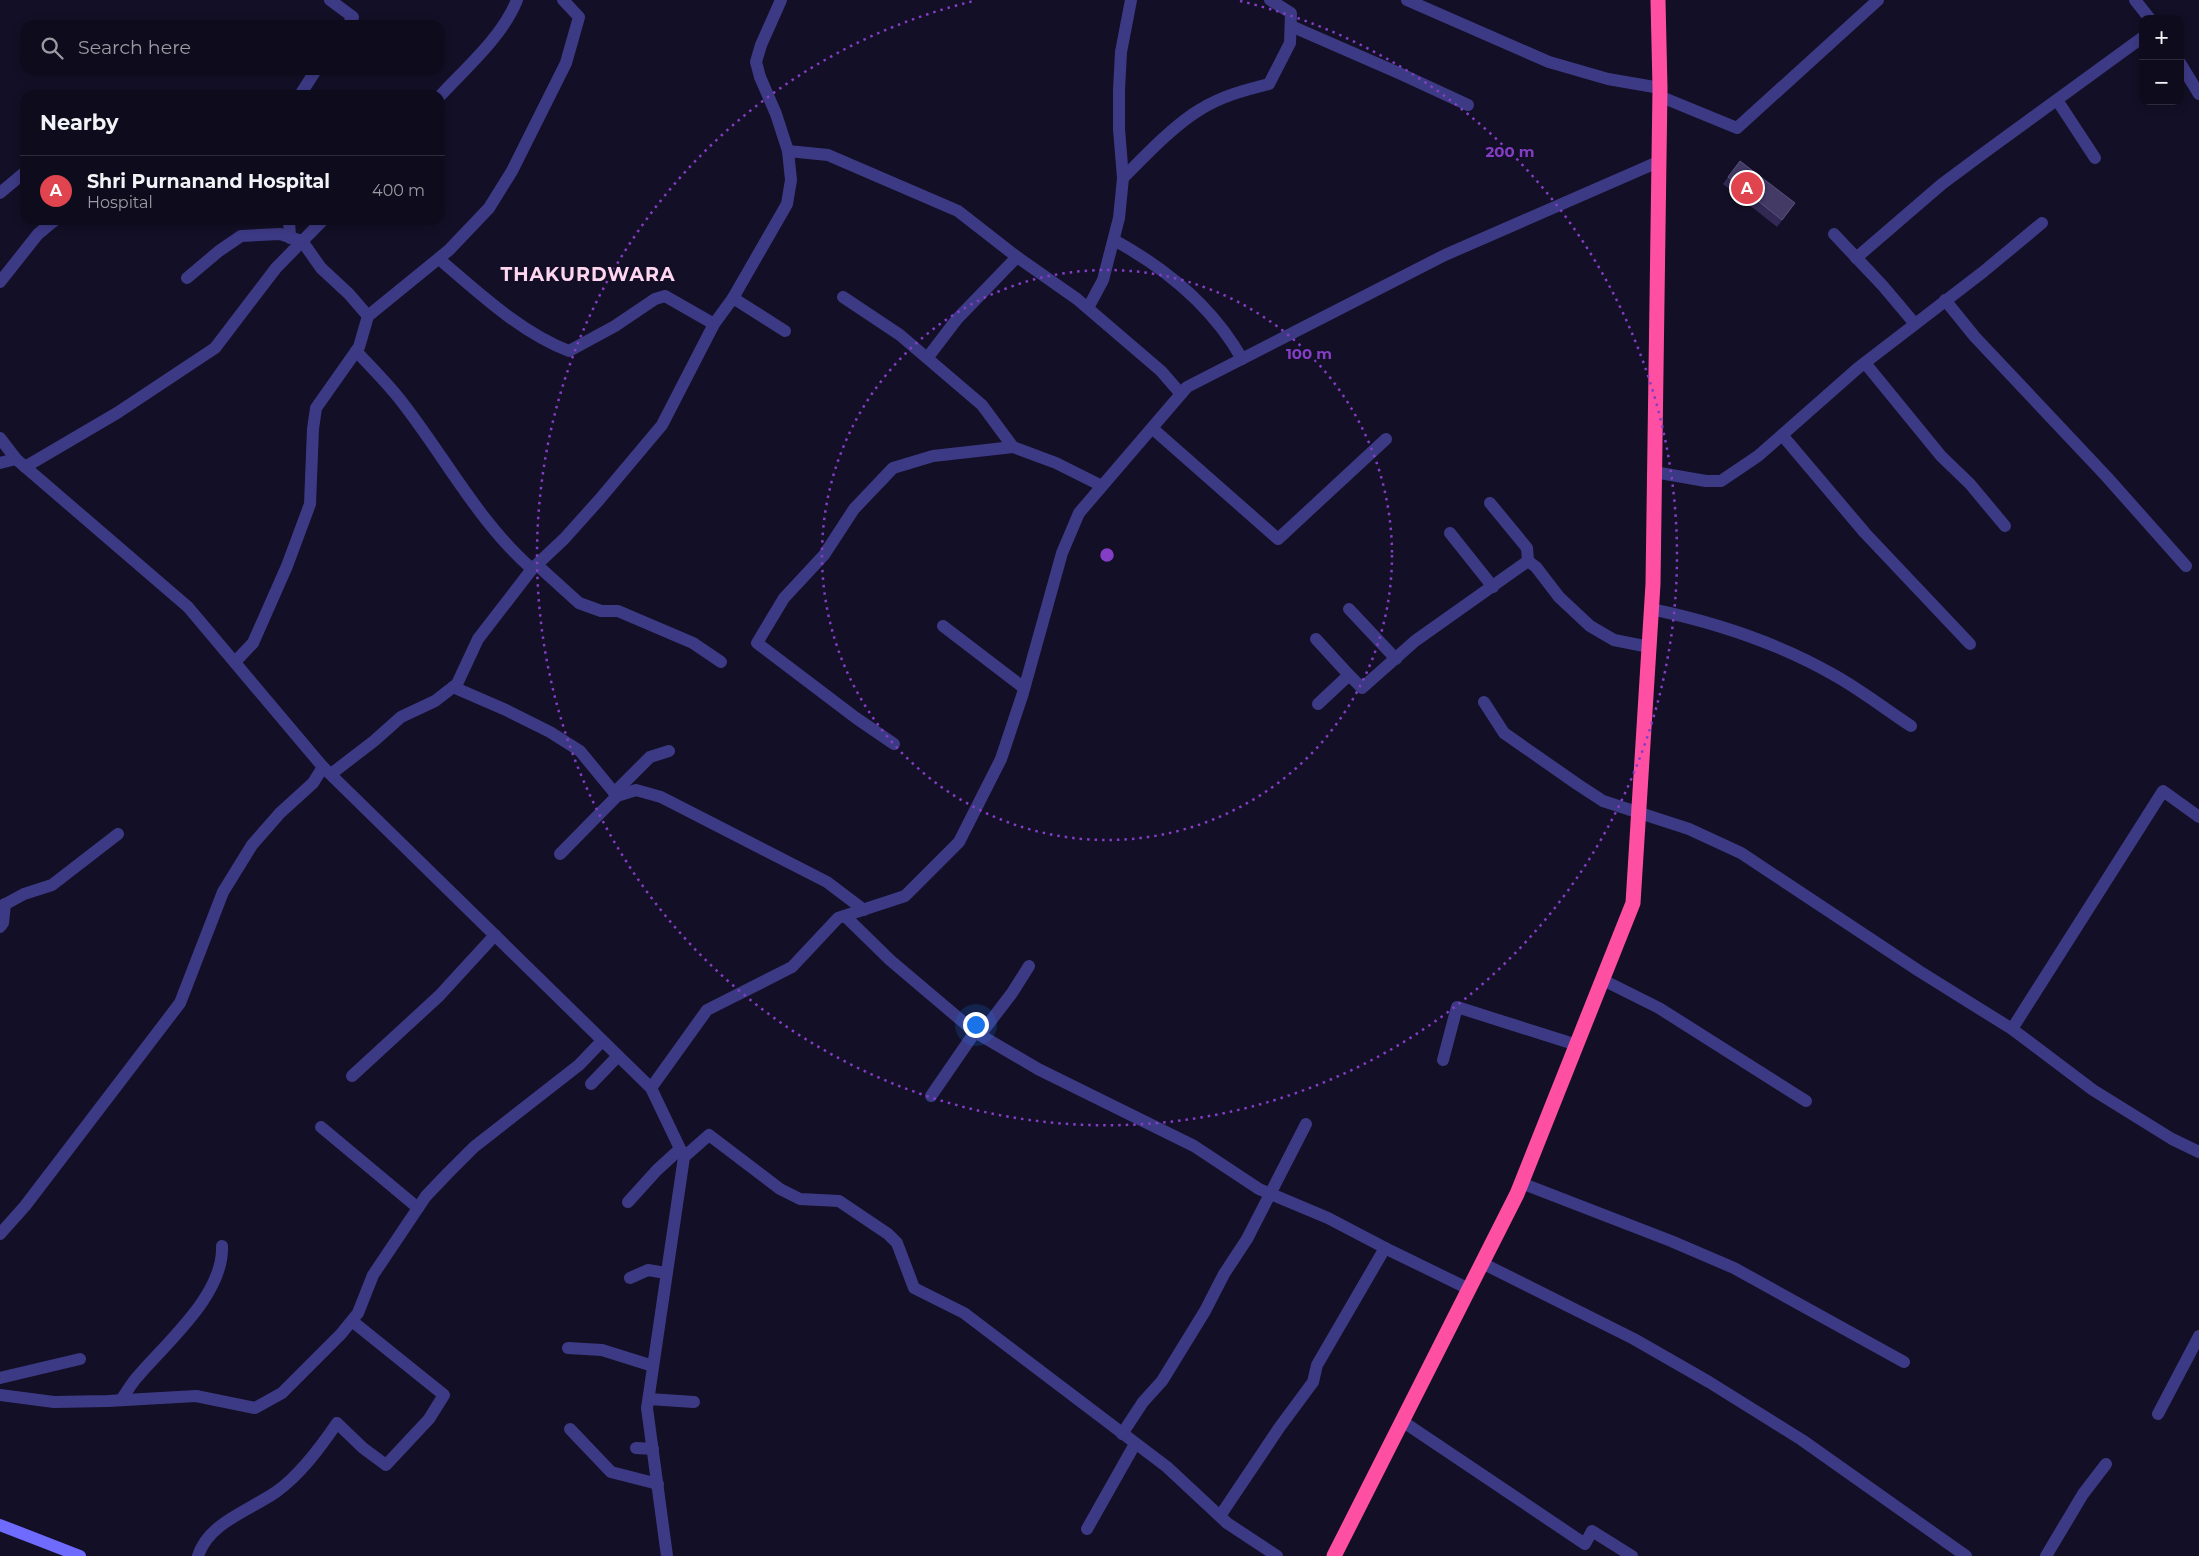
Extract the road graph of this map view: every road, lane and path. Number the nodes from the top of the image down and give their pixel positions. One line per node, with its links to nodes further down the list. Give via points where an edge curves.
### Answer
1 (330, 0): 13 (street, via 353,16)
2 (517, 0): 19 (street, via 495,36)
3 (563, 0): 39 (street, via 579,17 566,63 512,171 489,208)
4 (782, 0): 24 (street, via 756,62)
5 (1131, 0): 28 (street, via 1118,90)
6 (1270, 0): 14 (street, via 1291,13)
7 (1407, 0): 11 (street)
8 (1658, 0): 20 (highway)
9 (1878, 0): 20 (street, via 1738,128)
10 (2134, 0): 12 (street)
11 (1427, 4): 20 (street, via 1549,62)
12 (2147, 15)
13 (351, 20)
14 (1290, 26): 23 (street); 28 (street, via 1290,43 1269,84 1236,92 1200,110)
15 (2139, 40): 22 (street)
16 (2184, 69): 21 (street)
17 (313, 75): 18 (street)
18 (303, 90)
19 (445, 91)
20 (1659, 92): 26 (highway)
21 (2199, 94)
22 (2057, 100): 25 (street); 38 (street, via 1942,184)
23 (1468, 105)
24 (788, 151): 37 (street, via 828,155 958,211); 43 (street, via 791,180 787,204)
25 (2095, 158)
26 (1658, 162): 52 (street, via 1445,255); 62 (highway)
27 (20, 176): 29 (street)
28 (1123, 178): 36 (street)
29 (0, 193)
30 (2042, 223): 44 (street)
31 (50, 225): 41 (street, via 38,234)
32 (291, 225): 35 (street)
33 (316, 225): 35 (street)
34 (1834, 234): 38 (street)
35 (296, 239): 40 (street, via 280,234 241,236); 46 (street); 61 (street, via 215,348 117,413)
36 (1114, 240): 45 (street, via 1103,280); 52 (street, via 1159,267 1206,309 1229,336)
37 (1017, 257): 45 (street); 51 (street, via 957,319)
38 (1856, 258): 48 (street)
39 (439, 259): 46 (street); 47 (street, via 496,307 569,351 615,326 655,298 665,296)
40 (188, 278)
41 (0, 282)
42 (843, 297): 51 (street)
43 (733, 298): 47 (street); 49 (street)
44 (1945, 300): 48 (street); 68 (street, via 1975,337)
45 (1088, 308): 54 (street, via 1161,371)
46 (368, 316): 50 (street)
47 (714, 324): 69 (street, via 662,425 599,500)
48 (1915, 324): 53 (street)
49 (785, 331)
50 (356, 351): 69 (street, via 397,396 480,511 519,558); 78 (street, via 316,408 310,504 253,642)
51 (928, 357): 59 (street, via 982,405)
52 (1242, 359): 54 (street, via 1187,387)
53 (1865, 363): 56 (street); 65 (street, via 1941,456)
54 (1181, 394): 55 (street)
55 (1152, 428): 58 (street, via 1278,539); 63 (street)
56 (1782, 435): 62 (street, via 1721,481); 75 (street, via 1865,533)
57 (0, 438): 61 (street)
58 (1386, 439)
59 (1013, 448): 63 (street, via 1056,463); 86 (street, via 933,456 893,468 854,509 824,555 784,598 757,643)
60 (0, 463): 61 (street)
61 (21, 463): 78 (street, via 188,607)
62 (1654, 472): 72 (highway)
63 (1102, 486): 82 (street, via 1079,513 1062,553)
64 (1490, 503): 67 (street, via 1528,548)
65 (2006, 526)
66 (1450, 533): 70 (street)
67 (1528, 561): 70 (street); 76 (street, via 1590,626 1614,640)
68 (2186, 566)
69 (534, 567): 79 (street, via 579,603 601,611 618,611 693,644); 81 (street, via 478,639)
70 (1493, 587): 77 (street, via 1415,641)
71 (1349, 609): 77 (street)
72 (1651, 609): 76 (highway); 85 (street, via 1692,618 1808,661)
73 (943, 626): 82 (street)
74 (1316, 639): 80 (street)
75 (1970, 644)
76 (1649, 647): 90 (highway)
77 (1396, 659): 80 (street, via 1362,688)
78 (235, 662): 88 (street)
79 (721, 662)
80 (1349, 675): 84 (street)
81 (453, 687): 88 (street, via 435,701 401,716 374,741); 89 (street, via 550,732 580,751)
82 (1024, 688): 95 (street, via 1001,759 959,842 906,896)
83 (1484, 702): 90 (street, via 1504,733 1604,801)
84 (1318, 704)
85 (1911, 726)
86 (894, 744)
87 (669, 751): 89 (street, via 650,757)
88 (327, 771): 98 (street); 120 (street, via 280,813 252,845 223,892 180,1003 26,1206)
89 (616, 794): 93 (street); 95 (street, via 636,790 661,798 827,882)
90 (1639, 812): 100 (highway, via 1634,903); 101 (street, via 1689,829 1740,853)
91 (2199, 817): 101 (street, via 2162,791)
92 (118, 834): 94 (street, via 52,885 24,894)
93 (560, 854)
94 (3, 906): 97 (street)
95 (864, 910): 96 (street)
96 (845, 916): 102 (street, via 890,960); 109 (street, via 838,918 792,967 707,1010)
97 (0, 927)
98 (495, 935): 103 (street); 107 (street, via 439,996)
99 (1029, 966): 102 (street)
100 (1603, 980): 104 (highway); 111 (street, via 1659,1008)
101 (2012, 1028): 114 (street, via 2093,1090)
102 (978, 1034): 110 (street); 117 (street, via 1038,1069 1194,1146)
103 (602, 1041): 105 (street); 119 (street, via 579,1065 474,1147)
104 (1577, 1045): 106 (street, via 1457,1007); 116 (highway)
105 (618, 1056): 108 (street); 109 (street)
106 (1443, 1060)
107 (352, 1076)
108 (591, 1084)
109 (650, 1088): 115 (street)
110 (931, 1096)
111 (1806, 1101)
112 (1306, 1124): 117 (street)
113 (321, 1127): 119 (street)
114 (2199, 1152)
115 (682, 1153): 118 (street, via 657,1170); 124 (street); 141 (street, via 709,1135 780,1188 800,1199 840,1200 897,1243 914,1288 964,1313)
116 (1521, 1183): 123 (highway); 131 (street, via 1734,1268)
117 (1271, 1194): 122 (street, via 1328,1218); 141 (street, via 1162,1381 1143,1402)
118 (628, 1202)
119 (418, 1208): 127 (street, via 373,1276)
120 (0, 1234)
121 (222, 1246): 136 (street, via 222,1259 210,1289 179,1331 137,1376)
122 (1385, 1248): 126 (street); 147 (street, via 1317,1365 1313,1382)
123 (1482, 1263): 126 (highway); 156 (street, via 1634,1339 1709,1382 1802,1440)
124 (666, 1273): 125 (street, via 648,1270); 132 (street)
125 (630, 1278)
126 (1469, 1289): 139 (highway)
127 (352, 1321): 136 (street, via 282,1393 255,1408 196,1396); 151 (street, via 444,1395 429,1419 386,1465 337,1424 304,1466 277,1491 212,1532)
128 (2199, 1336): 138 (street)
129 (568, 1348): 132 (street, via 602,1350)
130 (80, 1359): 133 (street)
131 (1904, 1362)
132 (653, 1366): 135 (street)
133 (0, 1378)
134 (0, 1395): 136 (street, via 54,1402)
135 (649, 1399): 137 (street); 144 (street)
136 (122, 1400)
137 (694, 1402)
138 (2158, 1414)
139 (1402, 1421): 154 (highway); 155 (street, via 1586,1544 1592,1531)
140 (570, 1429): 146 (street, via 611,1472)
141 (1122, 1434): 142 (street)
142 (1136, 1444): 147 (street); 149 (street)
143 (636, 1448): 144 (street)
144 (653, 1449): 146 (street)
145 (2106, 1464): 157 (street, via 2083,1494)
146 (658, 1484): 152 (street)
147 (1220, 1516): 153 (street)
148 (0, 1525): 150 (main road)
149 (1087, 1529)
150 (80, 1556)
151 (198, 1556)
152 (668, 1556)
153 (1277, 1556)
154 (1334, 1556)
155 (1632, 1556)
156 (1966, 1556)
157 (2046, 1556)

